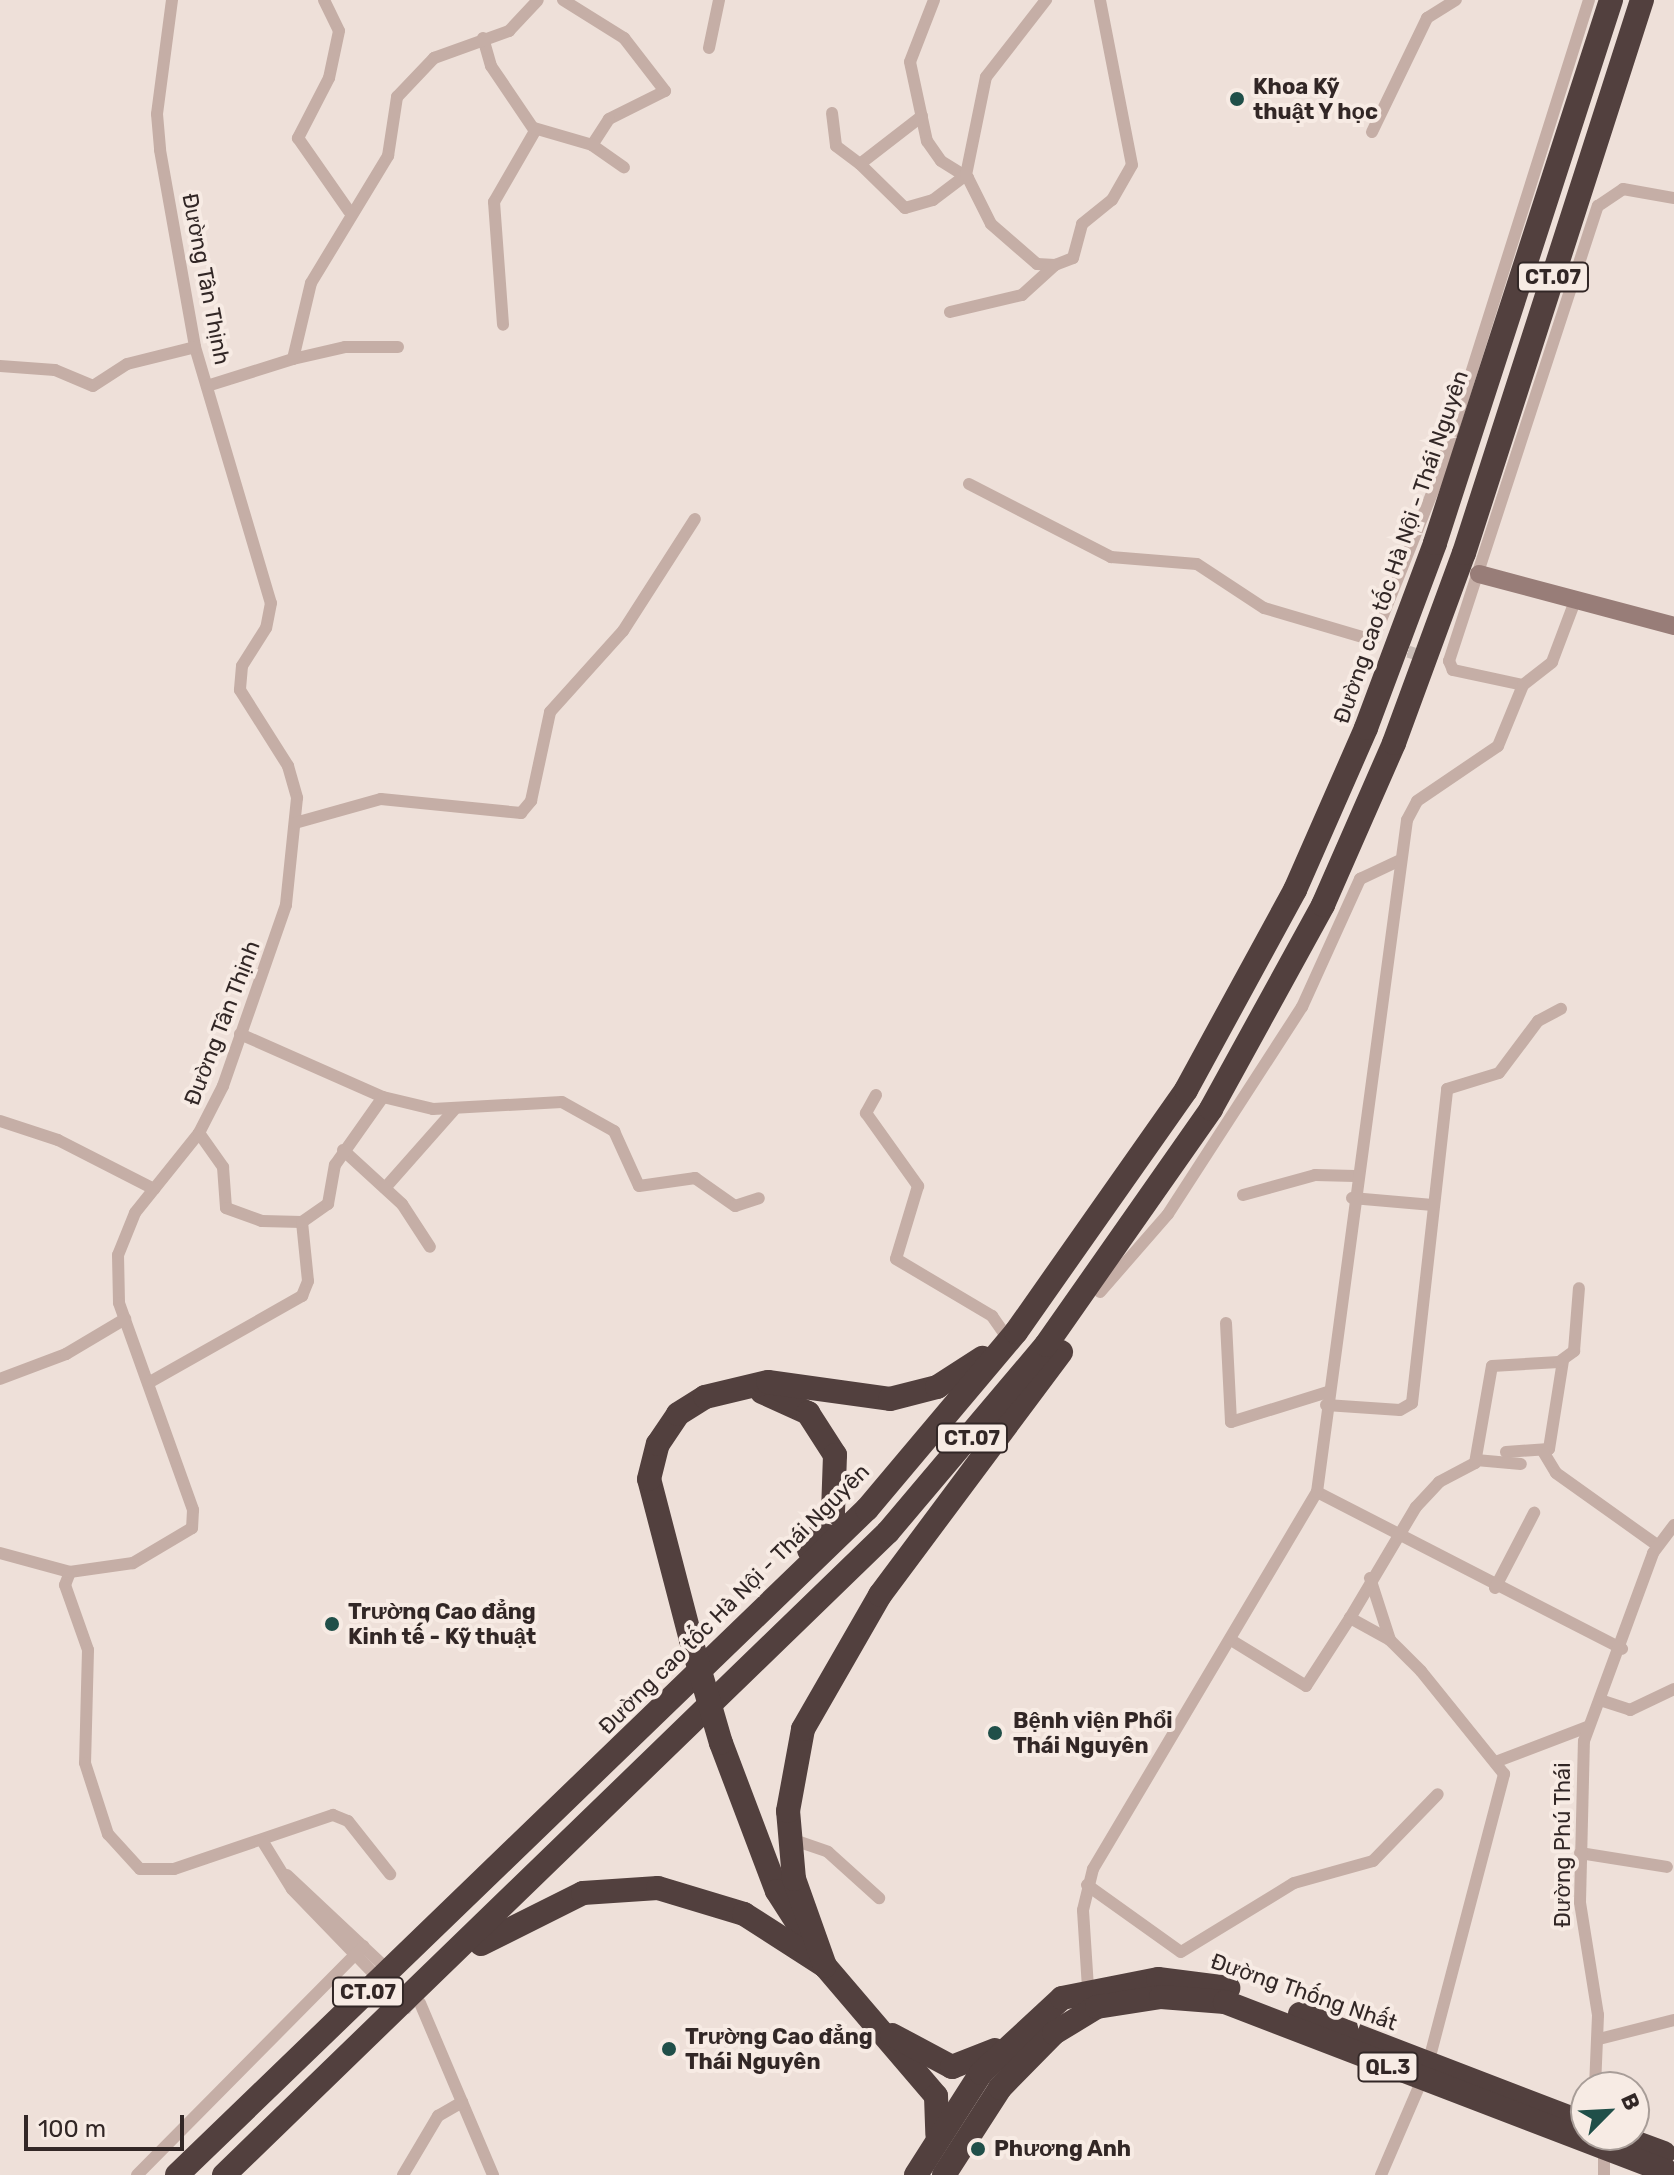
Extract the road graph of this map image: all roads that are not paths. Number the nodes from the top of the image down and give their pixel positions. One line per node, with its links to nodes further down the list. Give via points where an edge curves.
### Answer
1 (172, 0): 28 (street, Đường Tân Thịnh, via 157,114)
2 (324, 0): 24 (street, via 339,31 329,78 298,138)
3 (538, 0): 13 (street, via 509,31)
4 (563, 0): 19 (street, via 624,38 665,91 609,119)
5 (719, 0): 14 (street)
6 (934, 0): 16 (street, via 910,62)
7 (1046, 0): 22 (street, via 986,77)
8 (1100, 0): 25 (street, via 1132,165 1112,200 1082,224 1073,258)
9 (1456, 0): 18 (street, via 1427,18)
10 (1589, 0): 33 (street, via 1438,478 1379,642 1264,608 1197,564 1111,557)
11 (1611, 0): 57 (highway, Đường cao tốc Hà Nội - Thái Nguyên / CT.07, via 1366,728 1295,890 1186,1090)
12 (1642, 0): 45 (highway, CT.07, via 1464,553 1394,743 1323,905)
13 (483, 38): 17 (street, via 491,66); 24 (street, via 451,48 406,84 392,111 388,156)
14 (709, 48)
15 (832, 113): 20 (street, via 831,137)
16 (922, 116): 20 (street); 22 (street, via 934,154)
17 (534, 128): 19 (street); 27 (street, via 494,202)
18 (1372, 132)
19 (592, 145): 21 (street)
20 (860, 164): 22 (street, via 905,208 933,200)
21 (624, 167)
22 (966, 175): 25 (street, via 991,224 1037,264)
23 (1674, 198): 35 (street, via 1623,189 1598,206)
24 (349, 211): 30 (street, via 304,299)
25 (1055, 265): 26 (street, via 1022,295)
26 (950, 312)
27 (503, 325)
28 (195, 347): 31 (street, via 127,364 93,386 55,370); 32 (street, Đường Tân Thịnh)
29 (398, 347): 30 (street, via 345,347)
30 (293, 359): 32 (street)
31 (0, 366)
32 (207, 386): 39 (street, Đường Tân Thịnh, via 271,603 271,618 242,666 240,690 288,766)
33 (969, 484)
34 (695, 519): 39 (street, via 623,631 550,712 531,801 521,813 381,799)
35 (1479, 574): 36 (street); 38 (street, via 1444,664)
36 (1575, 601): 37 (street); 38 (street, via 1552,662)
37 (1674, 626)
38 (1523, 685): 40 (street, via 1489,757 1414,804)
39 (295, 823): 42 (street, Đường Tân Thịnh, via 286,905)
40 (1398, 861): 50 (street); 61 (street, via 1360,879 1302,1007 1168,1214)
41 (1561, 1009): 56 (street, via 1538,1021 1499,1073 1449,1087)
42 (240, 1034): 44 (street); 48 (street, Đường Tân Thịnh)
43 (876, 1095): 64 (street, via 866,1113 918,1186 896,1259 992,1316)
44 (383, 1097): 46 (street); 49 (street)
45 (1211, 1109): 61 (highway); 119 (highway, CT.07, via 1046,1345 888,1532)
46 (454, 1110): 51 (street); 54 (street, via 562,1102 614,1131 639,1186 695,1178 735,1206)
47 (0, 1121): 52 (street, via 58,1140)
48 (199, 1133): 52 (street, Đường Tân Thịnh); 58 (street, via 223,1167 226,1208 262,1221)
49 (343, 1150): 51 (street); 58 (street, via 328,1204)
50 (1355, 1176): 53 (street, via 1315,1175); 55 (street)
51 (385, 1188): 59 (street)
52 (154, 1189): 62 (street, Đường Tân Thịnh, via 118,1255)
53 (1243, 1195)
54 (759, 1198)
55 (1352, 1198): 56 (street); 69 (street)
56 (1433, 1205): 69 (street, via 1412,1403 1400,1410)
57 (1101, 1214): 64 (highway); 92 (highway, Đường cao tốc Hà Nội - Thái Nguyên / CT.07, via 1016,1332 867,1509)
58 (302, 1222): 67 (street, via 308,1281 302,1296)
59 (430, 1247)
60 (1579, 1288): 65 (street, via 1575,1348)
61 (1100, 1292): 93 (highway, via 835,1664 803,1729)
62 (125, 1319): 66 (street, via 66,1354); 67 (street, Đường Tân Thịnh)
63 (1226, 1323): 69 (street, via 1231,1422)
64 (1004, 1333): 68 (highway, via 970,1369 890,1399 768,1382)
65 (1563, 1361): 71 (street); 72 (street, via 1492,1366)
66 (0, 1379)
67 (150, 1382): 80 (street, Đường Tân Thịnh, via 193,1510 192,1528 133,1563)
68 (732, 1387): 92 (highway, via 788,1401 824,1431 835,1455 833,1513 798,1563); 101 (highway, bridge, via 678,1414 658,1444 649,1479 721,1743 777,1891)
69 (1327, 1399): 74 (street)
70 (1506, 1452): 71 (street)
71 (1544, 1453): 78 (street, via 1556,1473)
72 (1476, 1460): 73 (street); 77 (street, via 1436,1484)
73 (1521, 1464)
74 (1317, 1492): 77 (street); 84 (street)
75 (1534, 1513): 82 (street)
76 (1674, 1525): 78 (street, Đường Phú Thái)
77 (1395, 1538): 81 (street); 82 (street)
78 (1657, 1545): 86 (street, Đường Phú Thái)
79 (0, 1553): 80 (street)
80 (70, 1572): 94 (street, via 65,1585 88,1650 85,1763 108,1834 125,1860 161,1873)
81 (1370, 1578): 83 (street); 85 (street)
82 (1495, 1588): 86 (street)
83 (1350, 1618): 84 (street, via 1306,1686); 85 (street)
84 (1231, 1640): 98 (street)
85 (1390, 1640): 90 (street)
86 (1622, 1649): 88 (street, Đường Phú Thái)
87 (1674, 1689): 88 (street, via 1630,1710)
88 (1600, 1700): 89 (street, Đường Phú Thái)
89 (1587, 1727): 90 (street); 95 (street, Đường Phú Thái)
90 (1498, 1761): 111 (street, via 1504,1774)
91 (1438, 1794): 98 (street, via 1373,1861 1294,1883 1181,1952)
92 (559, 1807): 124 (highway, Đường cao tốc Hà Nội - Thái Nguyên / CT.07)
93 (791, 1839): 99 (street, via 828,1852); 101 (highway, via 794,1879)
94 (263, 1842): 97 (street, via 333,1815 348,1821); 100 (street)
95 (1580, 1853): 96 (street); 107 (street, Đường Phú Thái)
96 (1667, 1867)
97 (390, 1874)
98 (1087, 1885): 103 (street)
99 (879, 1898)
100 (359, 1951): 102 (street); 123 (street)
101 (825, 1966): 108 (highway, via 879,2027); 119 (highway, via 718,1903 658,1888 583,1893 498,1930)
102 (380, 1970)
103 (1092, 1997): 106 (highway, QL.3, via 1053,2003); 109 (highway, QL.3); 111 (highway, Đường Thống Nhất / QL.3, via 1225,2002)
104 (416, 2007): 113 (street, via 429,2023)
105 (1674, 2020): 107 (street)
106 (1016, 2034): 108 (highway, via 965,2066); 112 (highway, QL.3)
107 (1599, 2039): 110 (street, Đường Phú Thái)
108 (924, 2066): 112 (highway); 115 (highway, via 941,2107)
109 (1019, 2067): 112 (highway); 121 (highway, QL.3)
110 (1596, 2071)
111 (1425, 2072): 114 (highway, Đường Thống Nhất / QL.3); 129 (street)
112 (964, 2097): 115 (highway, QL.3); 121 (highway, via 967,2119)
113 (462, 2102): 126 (street, via 438,2116); 127 (street)
114 (1570, 2127)
115 (934, 2144): 128 (highway, QL.3)
116 (1599, 2151): 130 (street)
117 (1626, 2151): 122 (highway, Đường Thống Nhất / QL.3)
118 (1650, 2151): 120 (highway, Đường Thống Nhất / QL.3)
119 (247, 2153): 125 (highway, CT.07)
120 (1674, 2157)
121 (949, 2167)
122 (1674, 2174)
123 (137, 2175)
124 (177, 2175)
125 (224, 2175)
126 (403, 2175)
127 (493, 2175)
128 (916, 2175)
129 (1381, 2175)
130 (1604, 2175)

